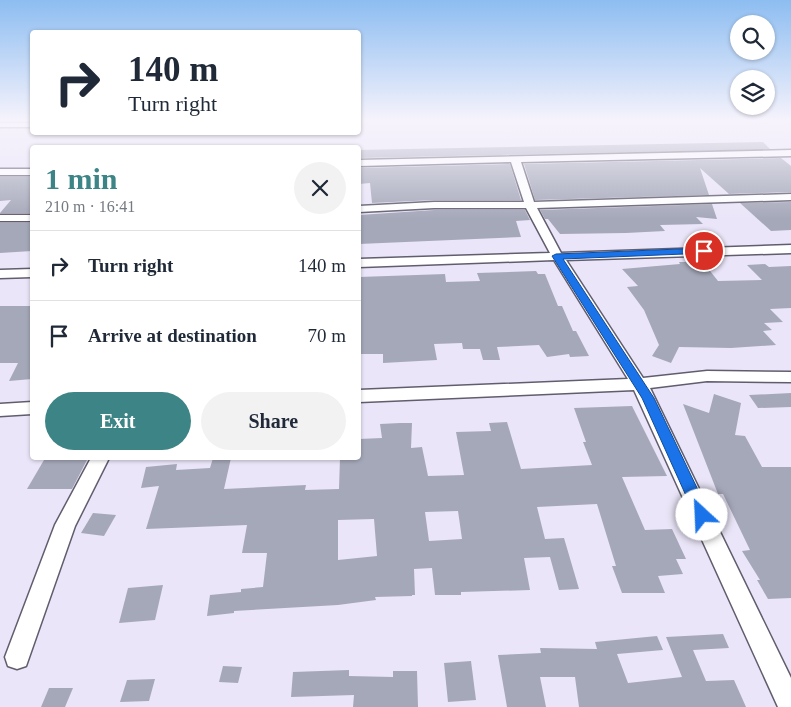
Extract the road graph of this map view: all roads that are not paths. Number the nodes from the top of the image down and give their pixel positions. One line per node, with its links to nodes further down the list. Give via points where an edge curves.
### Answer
1 (791, 153): 2 (street)
2 (515, 159): 3 (street); 7 (street)
3 (361, 163)
4 (0, 172): 5 (street)
5 (30, 172)
6 (791, 197): 7 (street)
7 (530, 205): 8 (street); 12 (street)
8 (361, 209)
9 (0, 218): 10 (street)
10 (30, 218)
11 (791, 248): 12 (street)
12 (556, 256): 13 (street); 17 (street)
13 (361, 263)
14 (30, 273): 15 (street)
15 (0, 274)
16 (791, 377): 17 (street, via 707,376)
17 (639, 384): 18 (street); 23 (street)
18 (361, 396)
19 (30, 408): 20 (street)
20 (0, 410)
21 (99, 460): 22 (street, via 65,525)
22 (17, 657)
23 (791, 706)

